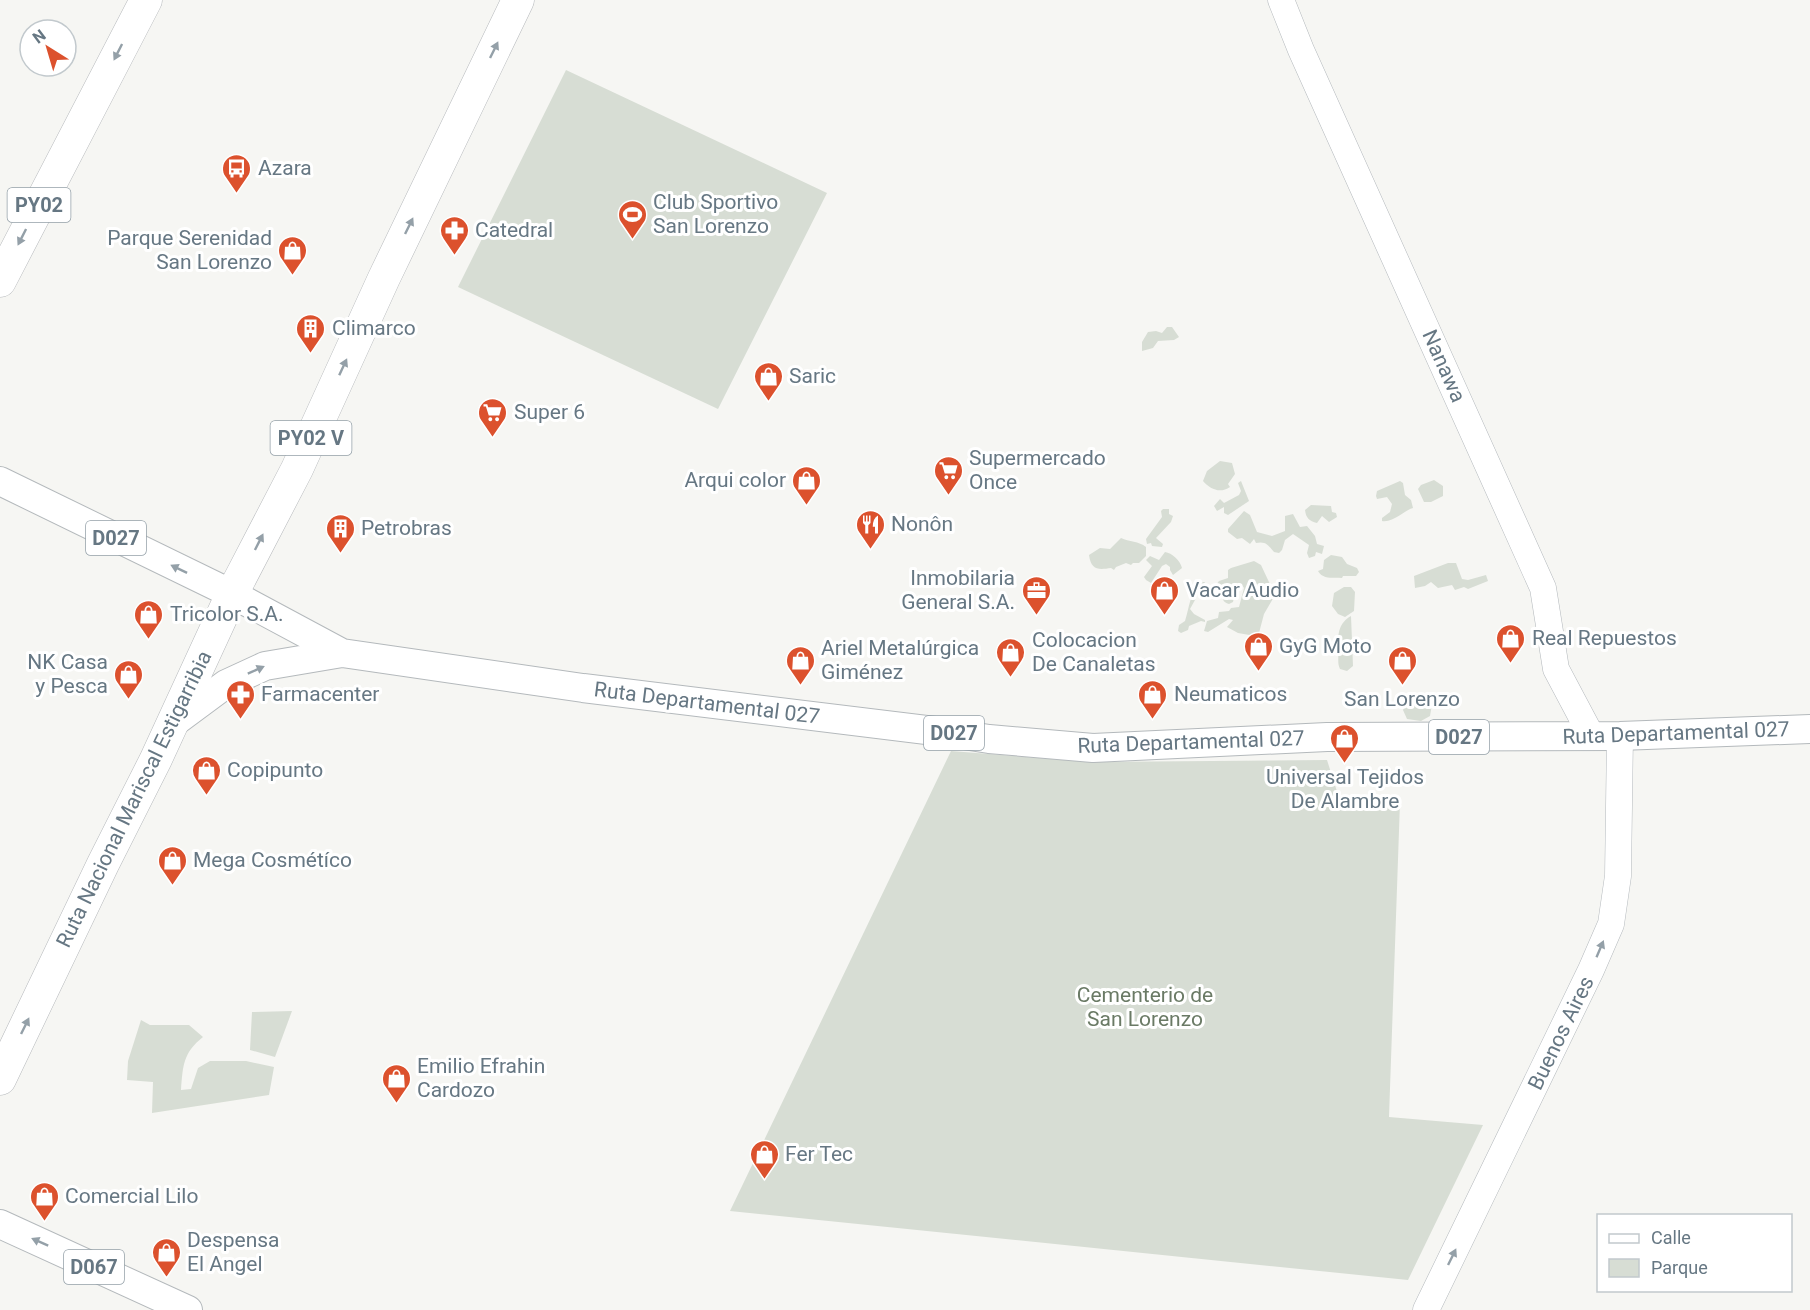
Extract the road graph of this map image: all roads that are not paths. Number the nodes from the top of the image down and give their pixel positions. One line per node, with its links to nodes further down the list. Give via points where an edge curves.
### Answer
1 (146, 0): 4 (highway, PY02, one-way to 4)
2 (518, 0): 6 (highway, Ruta Nacional Mariscal Estigarribia / PY02 V, one-way to 2, via 297,469)
3 (1281, 0): 10 (street, Nanawa, via 1543,588 1556,669)
4 (0, 281)
5 (0, 481): 6 (main road, D027, one-way to 5)
6 (232, 594): 7 (main road, Ruta Departamental 027 / D027); 8 (highway, Ruta Nacional Mariscal Estigarribia / PY02 V)
7 (342, 653): 8 (main road, one-way to 7, via 226,684 265,666); 10 (main road, Ruta Departamental 027 / D027, via 583,688 989,739 1093,748 1327,737)
8 (172, 724): 12 (highway, Ruta Nacional Mariscal Estigarribia / PY02 V, one-way to 8)
9 (1810, 729): 11 (main road, Ruta Departamental 027 / D027)
10 (1591, 735): 11 (main road, Ruta Departamental 027 / D027)
11 (1620, 736): 15 (street, Buenos Aires, one-way to 11, via 1611,924 1618,876)
12 (0, 1079)
13 (0, 1224): 14 (main road, D067, one-way to 13)
14 (188, 1310)
15 (1426, 1310)

